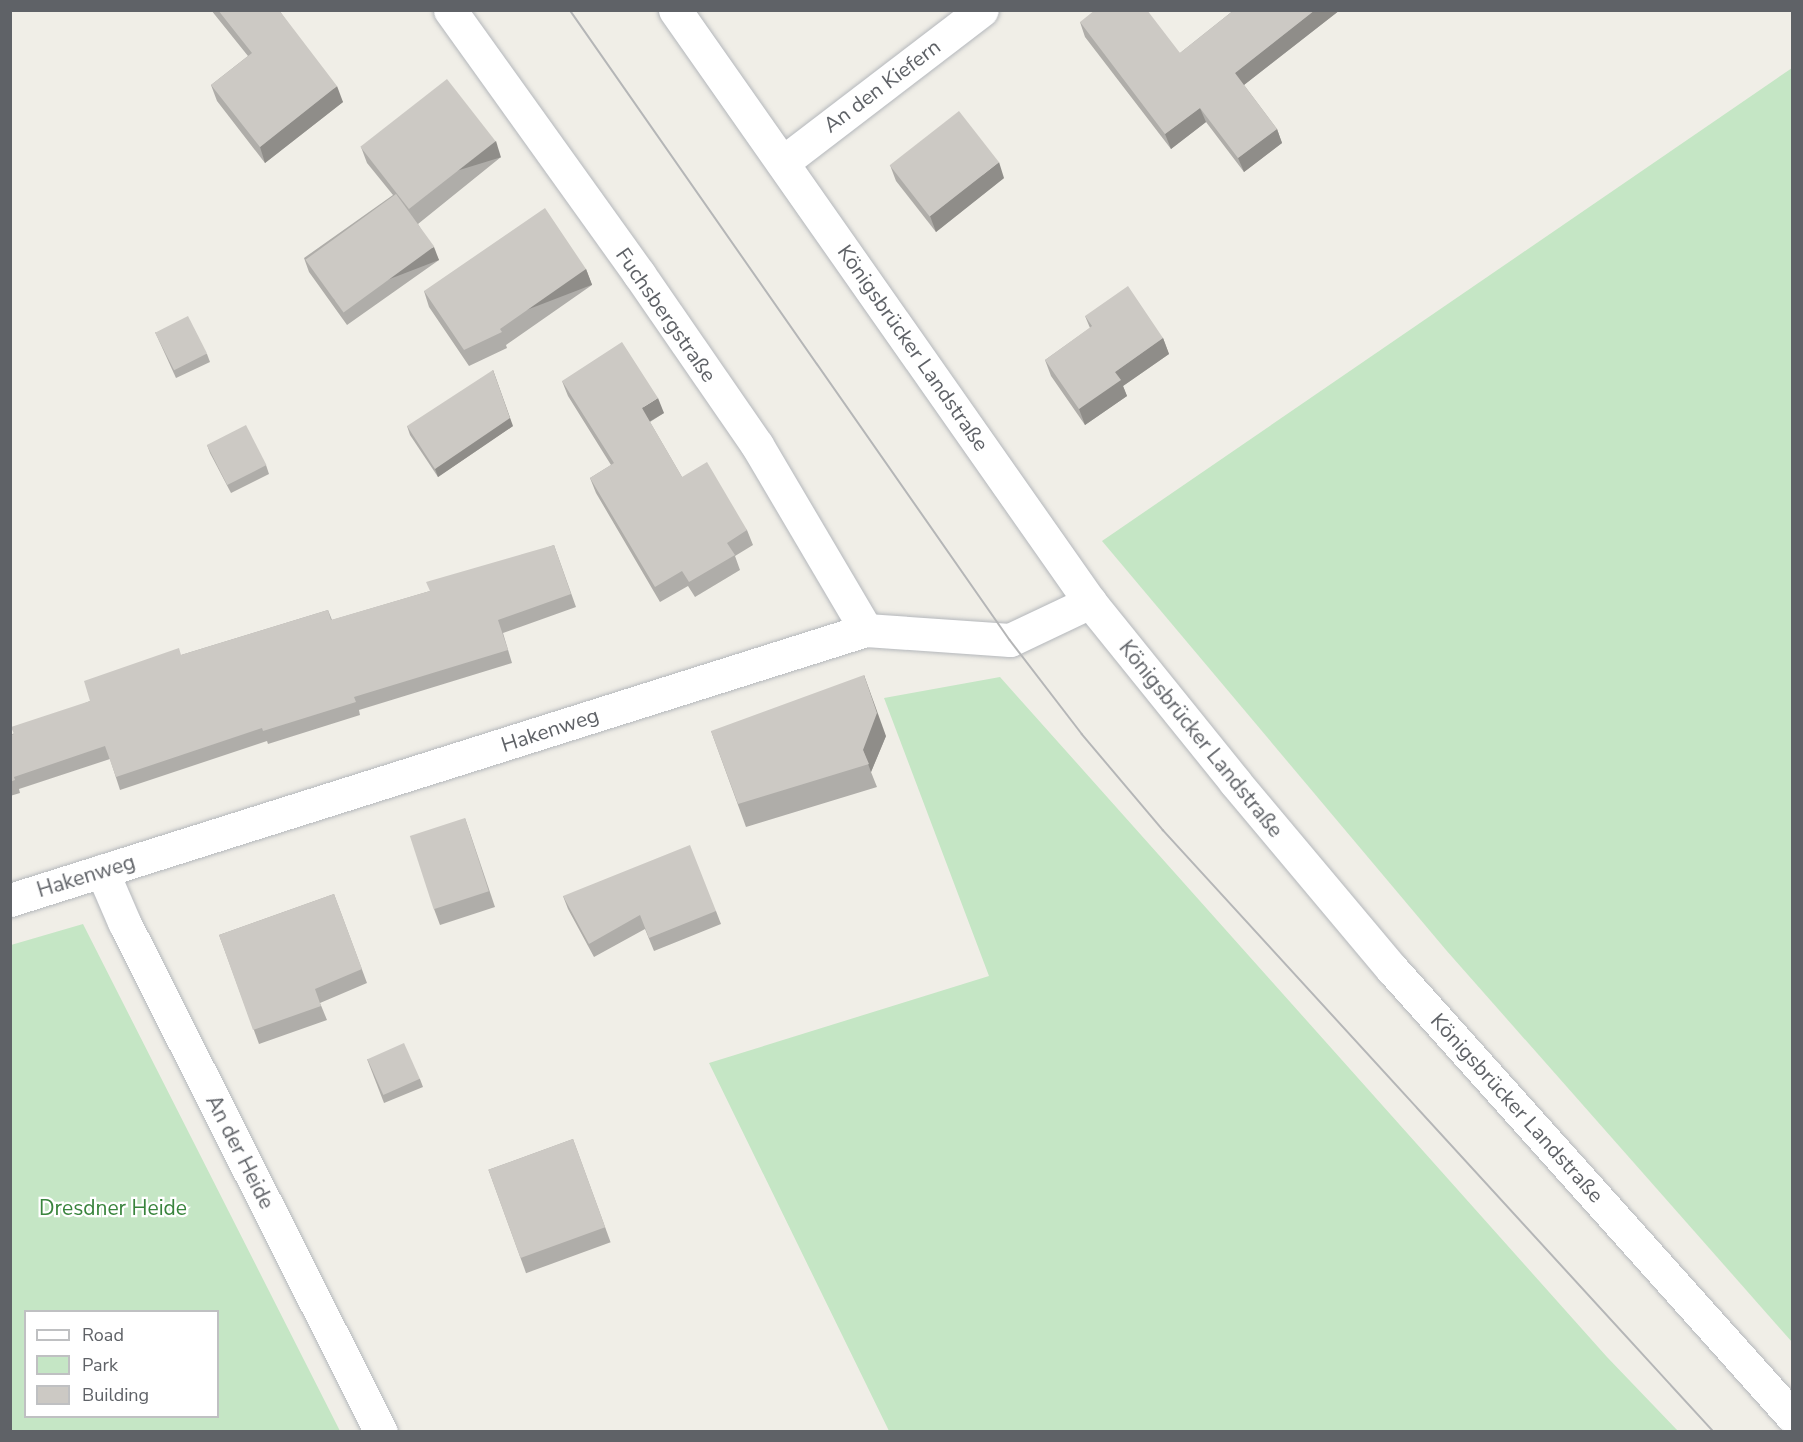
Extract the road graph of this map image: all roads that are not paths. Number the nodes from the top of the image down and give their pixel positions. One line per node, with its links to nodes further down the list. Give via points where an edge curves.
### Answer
1 (450, 10): 6 (street, Fuchsbergstraße, via 756,445)
2 (675, 10): 4 (street, Königsbrücker Landstraße)
3 (982, 10): 4 (street, An den Kiefern)
4 (783, 162): 5 (street, Königsbrücker Landstraße)
5 (1090, 602): 6 (street, Hakenweg, via 1010,640); 9 (street, Königsbrücker Landstraße, via 1392,969)
6 (866, 630): 7 (street, Hakenweg)
7 (102, 871): 8 (street, Hakenweg); 10 (street, An der Heide, via 129,933)
8 (10, 900)
9 (1792, 1416)
10 (381, 1431)

